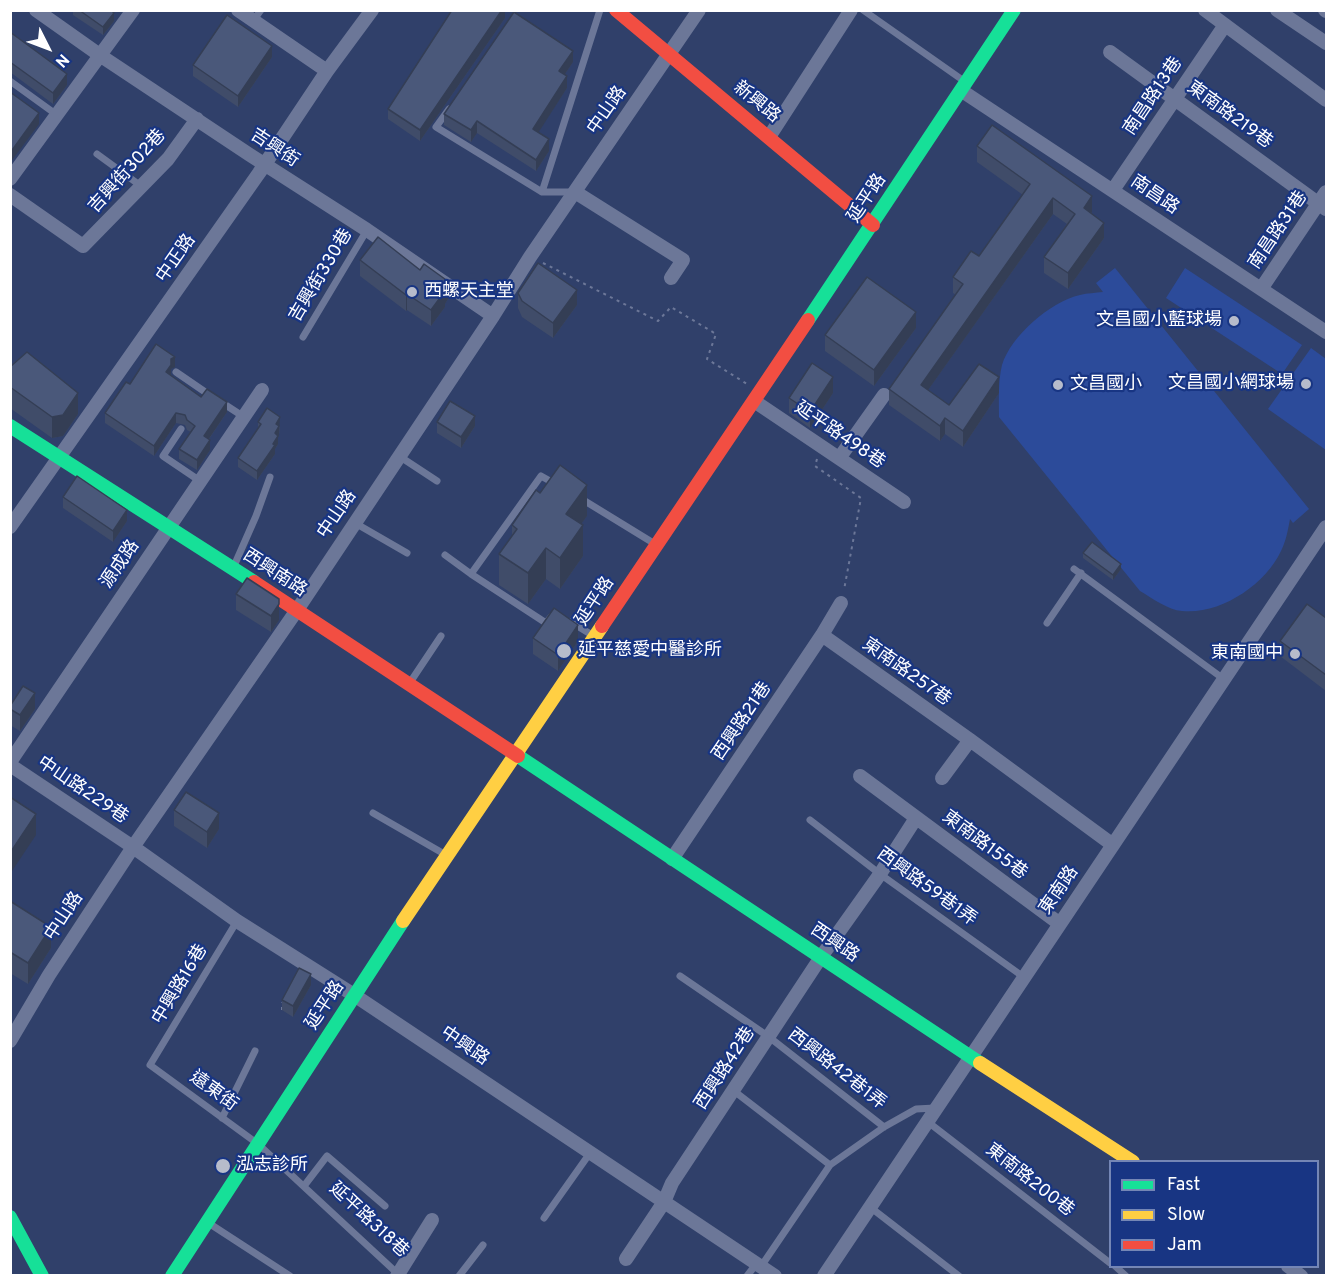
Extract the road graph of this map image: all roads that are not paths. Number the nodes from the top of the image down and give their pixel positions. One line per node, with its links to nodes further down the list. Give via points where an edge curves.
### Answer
1 (36, 10): 18 (street, 吉興街)
2 (133, 10): 18 (street)
3 (238, 10): 13 (street)
4 (372, 10): 19 (street, 中正路)
5 (600, 10): 33 (lane)
6 (616, 10): 17 (street, 新興路)
7 (699, 10): 17 (street, 中山路)
8 (851, 10): 27 (street)
9 (863, 10): 21 (lane)
10 (1014, 10): 21 (street, 延平路)
11 (1205, 10): 14 (street)
12 (1276, 10): 15 (street)
13 (257, 16): 19 (street)
14 (1225, 25): 23 (street, 南昌路13巷); 24 (street)
15 (1326, 43)
16 (1110, 52): 23 (street, 東南路219巷)
17 (669, 55): 27 (street, 新興路); 34 (street, 中山路)
18 (100, 56): 25 (street); 26 (street, 吉興街)
19 (327, 71): 29 (street, 中正路)
20 (10, 81): 25 (lane)
21 (964, 87): 32 (street, 南昌路); 37 (street, 延平路)
22 (456, 98): 33 (lane, via 436,127)
23 (1174, 98): 32 (street, 南昌路13巷); 36 (street, 東南路219巷)
24 (1326, 100)
25 (57, 116): 30 (street)
26 (197, 119): 29 (street, 吉興街); 31 (street, 吉興街302巷, via 168,159)
27 (769, 137): 37 (street, 新興路)
28 (97, 154): 31 (lane)
29 (265, 165): 38 (street, 吉興街); 53 (street, 中正路)
30 (11, 178)
31 (141, 186): 35 (street, 吉興街302巷, via 83,246)
32 (1113, 190): 40 (street, 南昌路)
33 (542, 192): 34 (lane)
34 (575, 192): 39 (street, via 682,260); 41 (street, 中山路)
35 (10, 195)
36 (1324, 201): 40 (street, 南昌路31巷)
37 (873, 225): 47 (street, 延平路)
38 (368, 230): 41 (street, 吉興街); 43 (lane, 吉興街330巷)
39 (671, 278)
40 (1261, 289): 42 (street, 南昌路)
41 (493, 316): 51 (street, 中山路)
42 (1326, 332)
43 (303, 337)
44 (176, 372): 48 (lane)
45 (262, 390): 48 (street, 源成路)
46 (884, 395): 52 (street)
47 (757, 396): 52 (street, 延平路498巷); 64 (street, 延平路)
48 (244, 417): 55 (street, 源成路)
49 (10, 426): 53 (street, 西興南路)
50 (180, 429): 55 (lane, via 163,456)
51 (399, 456): 56 (lane); 60 (street, 中山路)
52 (840, 457): 59 (street, 延平路498巷)
53 (60, 460): 61 (street, 中正路); 63 (street, 西興南路)
54 (270, 477): 67 (lane)
55 (200, 481): 63 (street, 源成路)
56 (437, 481)
57 (561, 488): 68 (lane, via 541,476)
58 (571, 493): 64 (lane)
59 (904, 502)
60 (355, 523): 65 (lane); 70 (street, 中山路)
61 (10, 527)
62 (1326, 527): 77 (street, 東南路)
63 (168, 528): 67 (street, 西興南路); 81 (street, 源成路)
64 (656, 544): 76 (street, 延平路)
65 (407, 553)
66 (446, 555): 68 (lane)
67 (233, 568): 70 (street, 西興南路)
68 (471, 574): 71 (lane, via 546,623)
69 (841, 603): 74 (street, 西興路21巷)
70 (297, 610): 78 (street, 西興南路); 89 (street, 中山路)
71 (555, 612)
72 (565, 618): 76 (lane)
73 (1047, 622): 77 (lane, via 1078,571)
74 (822, 635): 79 (street, 東南路257巷); 91 (street, 西興路21巷)
75 (441, 636): 78 (lane)
76 (595, 637): 80 (street, 延平路)
77 (1225, 680): 88 (street, 東南路)
78 (409, 684): 80 (street, 西興南路)
79 (970, 740): 83 (street); 88 (street, 東南路257巷)
80 (516, 755): 90 (street, 延平路); 91 (street, 西興路)
81 (13, 766): 84 (street, 源成路); 89 (street, 中山路229巷)
82 (860, 776): 86 (street, 東南路155巷)
83 (942, 778)
84 (10, 783)
85 (373, 813): 90 (lane)
86 (916, 818): 92 (street, 東南路155巷); 94 (street, 東南路155巷)
87 (810, 820): 92 (lane, 西興路59巷1弄)
88 (1113, 845): 94 (street, 東南路)
89 (133, 847): 93 (street, 中興路); 100 (street, 中山路)
90 (448, 856): 98 (street, 延平路)
91 (672, 859): 95 (street, 西興路)
92 (880, 874): 95 (street, 西興路42巷); 97 (lane, 西興路59巷1弄)
93 (237, 921): 98 (street, 中興路); 103 (lane, 中興路16巷)
94 (1060, 924): 97 (street, 東南路)
95 (821, 957): 99 (street, 西興路42巷); 102 (street, 西興路)
96 (680, 976): 99 (lane, 西興路42巷1弄)
97 (1025, 978): 102 (street, 東南路)
98 (354, 995): 109 (street, 延平路); 110 (street, 中興路)
99 (769, 1037): 104 (street, 西興路42巷); 108 (lane, 西興路42巷1弄)
100 (10, 1041)
101 (255, 1052): 106 (lane)
102 (971, 1057): 105 (street, 東南路); 111 (street, 西興路)
103 (150, 1065): 106 (lane, 遠東街)
104 (734, 1091): 112 (lane); 114 (street, 西興路42巷)
105 (938, 1107): 107 (street, 東南路); 108 (lane, via 916,1109)
106 (222, 1118): 109 (lane, 遠東街)
107 (928, 1122): 116 (street, 東南路); 123 (lane, 東南路200巷)
108 (884, 1127): 112 (lane)
109 (258, 1144): 113 (lane, 延平路318巷); 120 (street, 延平路)
110 (590, 1153): 114 (street, 中興路); 118 (lane)
111 (1130, 1160)
112 (830, 1165): 124 (lane)
113 (304, 1186): 115 (lane, via 327,1156); 128 (lane, 延平路318巷)
114 (664, 1202): 122 (street, 西興路42巷); 124 (street, 中興路)
115 (385, 1206)
116 (870, 1207): 132 (street, 東南路); 133 (lane)
117 (10, 1217): 125 (street)
118 (544, 1218)
119 (432, 1220): 128 (street)
120 (207, 1222): 126 (street, 延平路); 127 (lane)
121 (483, 1245): 129 (lane)
122 (626, 1259)
123 (1109, 1262)
124 (759, 1264): 130 (lane); 131 (street, 中興路)
125 (42, 1275)
126 (172, 1275)
127 (290, 1275)
128 (399, 1275)
129 (459, 1275)
130 (747, 1275)
131 (775, 1275)
132 (824, 1275)
133 (959, 1275)

